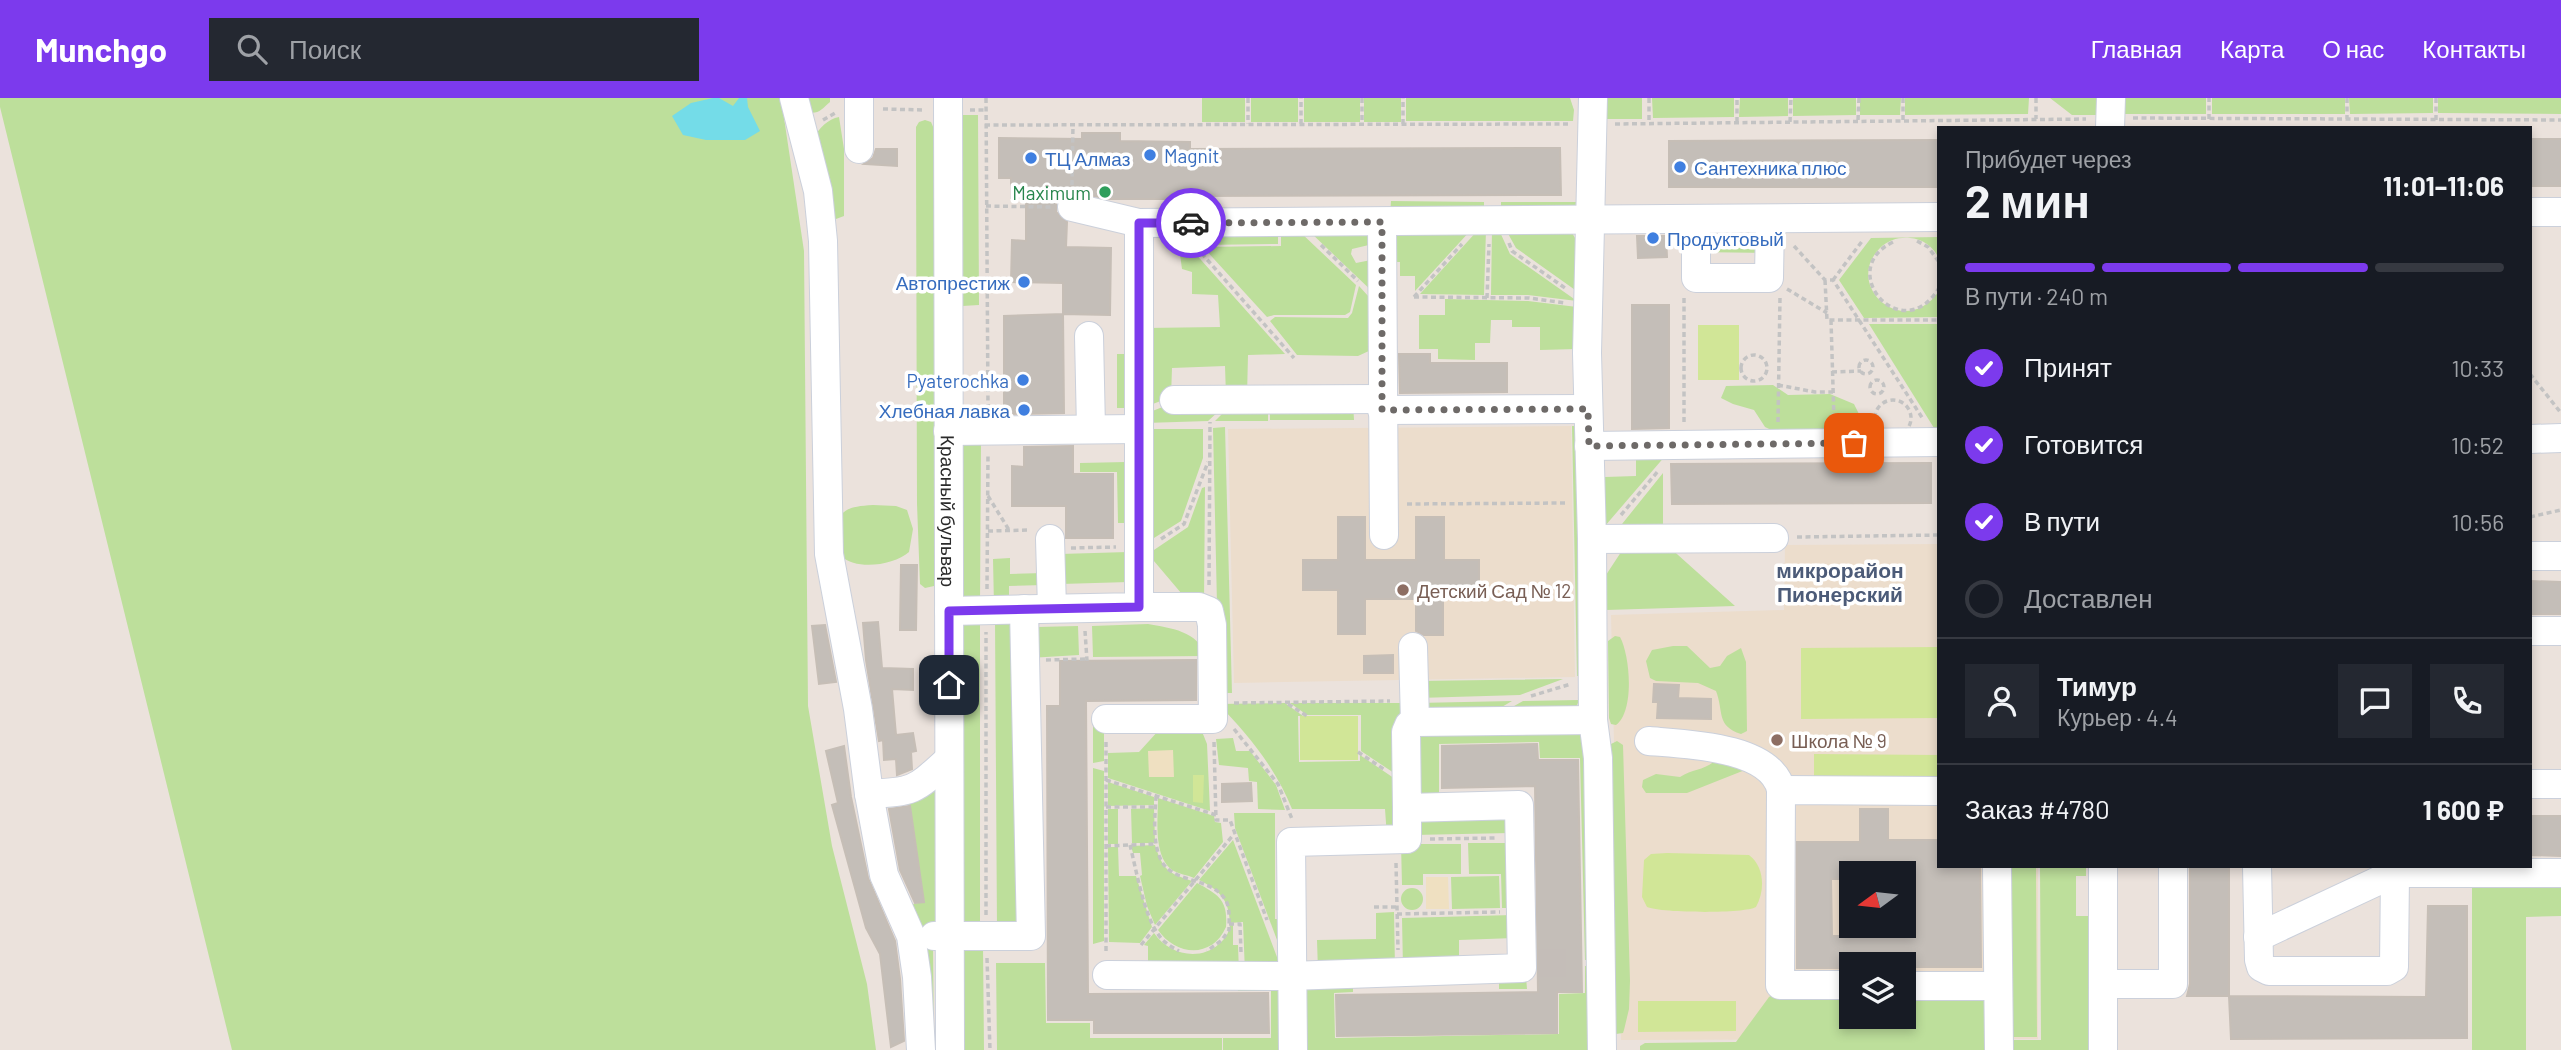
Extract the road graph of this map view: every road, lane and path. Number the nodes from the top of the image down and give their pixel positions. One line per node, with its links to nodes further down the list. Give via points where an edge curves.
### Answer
1 (794, 98): 36 (street)
2 (986, 98): 35 (path)
3 (1248, 98): 31 (path)
4 (1301, 98): 32 (path)
5 (1362, 98): 33 (path)
6 (1403, 98): 34 (path)
7 (1649, 98): 29 (path)
8 (1737, 98): 27 (path)
9 (1791, 98): 28 (path)
10 (1859, 98): 25 (path)
11 (1903, 98): 26 (path)
12 (2036, 98): 20 (path)
13 (2209, 98): 21 (path)
14 (2347, 98): 22 (path)
15 (2436, 98): 23 (path)
16 (859, 103): 17 (path); 36 (path); 37 (street)
17 (936, 104): 85 (street, Красный бульвар)
18 (1593, 111): 29 (path); 34 (path); 46 (street)
19 (2111, 115): 20 (path); 21 (path)
20 (2036, 119): 26 (path)
21 (2209, 119): 22 (path)
22 (2347, 120): 23 (path)
23 (2436, 120): 24 (path)
24 (2561, 120)
25 (1858, 121): 26 (path); 28 (path)
26 (1902, 121)
27 (1737, 122): 28 (path); 29 (path)
28 (1790, 122)
29 (1649, 123)
30 (1073, 124): 31 (path); 35 (path); 39 (path)
31 (1248, 124): 32 (path)
32 (1301, 124): 33 (path)
33 (1362, 124): 34 (path)
34 (1403, 124)
35 (985, 125): 38 (path)
36 (802, 129): 137 (street, via 818,191 823,241 829,554)
37 (859, 149)
38 (986, 206): 39 (path); 86 (path)
39 (1072, 207): 49 (street)
40 (2532, 212): 41 (street)
41 (2561, 212)
42 (1937, 218): 51 (street)
43 (1770, 219): 44 (street); 44 (street, via 1769,278 1696,278); 51 (street); 54 (path)
44 (1696, 220): 46 (street)
45 (1490, 221): 46 (street); 48 (street); 58 (path); 58 (path, via 1414,297); 60 (path, via 1513,251)
46 (1591, 221): 60 (street)
47 (1298, 222): 48 (street); 50 (street); 59 (path)
48 (1382, 222): 59 (street)
49 (1139, 223): 50 (street); 84 (street)
50 (1175, 223): 66 (path)
51 (1887, 229): 55 (path); 57 (path, via 1870,275 1878,298 1887,306 1911,310 1923,307)
52 (1907, 239): 53 (path, via 1928,247)
53 (1937, 259)
54 (1825, 280): 55 (path); 61 (path)
55 (1833, 280): 63 (path)
56 (1684, 286): 93 (path)
57 (1937, 291)
58 (1487, 298): 60 (path)
59 (1382, 305): 79 (street)
60 (1589, 306): 80 (street)
61 (1827, 313): 62 (path); 68 (path, via 1780,285)
62 (1831, 320): 63 (path); 70 (path)
63 (1859, 320): 64 (path); 89 (path)
64 (1937, 320)
65 (1089, 335): 83 (street)
66 (1294, 358)
67 (1767, 365): 67 (path, via 1759,356 1751,356 1742,364 1742,372 1755,381 1766,374); 68 (path)
68 (1779, 365): 74 (path)
69 (1861, 371): 70 (path); 71 (path); 71 (path, via 1861,362 1868,360 1874,367)
70 (1832, 372): 75 (path)
71 (1870, 373): 73 (path)
72 (2532, 377): 81 (path)
73 (1873, 381): 76 (path, via 1871,391); 76 (path, via 1883,383)
74 (1779, 385): 75 (path); 92 (path)
75 (1833, 392): 91 (path)
76 (1881, 394): 78 (path)
77 (1174, 400): 79 (street)
78 (1885, 402)
79 (1382, 405): 80 (street); 98 (street)
80 (1588, 409): 94 (street)
81 (2561, 413)
82 (1222, 423): 95 (path, via 1208,424)
83 (1091, 429): 84 (street); 86 (street)
84 (1139, 429): 108 (street)
85 (948, 431): 86 (street); 116 (street, Красный бульвар)
86 (988, 431): 96 (path)
87 (2561, 438): 88 (street)
88 (2532, 439)
89 (1937, 440)
90 (1937, 442): 91 (street)
91 (1834, 443): 92 (street)
92 (1778, 444): 93 (street)
93 (1681, 445): 94 (street); 106 (path)
94 (1589, 446): 106 (street)
95 (1209, 460): 108 (path, via 1184,524); 117 (path)
96 (988, 495): 101 (path); 102 (path)
97 (1573, 503): 98 (path)
98 (1384, 504): 103 (street)
99 (2561, 510): 100 (path)
100 (2532, 517)
101 (1009, 530): 102 (path); 107 (path, via 1050,530)
102 (987, 531): 114 (path)
103 (1384, 535)
104 (1937, 535): 105 (path)
105 (1774, 538): 106 (street)
106 (1597, 539): 128 (street)
107 (1050, 544): 108 (path); 112 (street)
108 (1139, 550): 111 (street)
109 (2532, 556): 110 (street)
110 (2561, 556)
111 (1139, 607): 113 (street); 117 (street)
112 (1052, 608): 113 (street); 115 (street)
113 (1084, 608): 121 (path, via 1086,660)
114 (986, 609): 115 (street); 116 (street); 166 (path)
115 (1024, 609): 121 (street)
116 (949, 611): 131 (street, Красный бульвар)
117 (1209, 611): 125 (street)
118 (2532, 631): 119 (street)
119 (2561, 631)
120 (1413, 647): 129 (street)
121 (1025, 660): 166 (street, via 1031,936)
122 (1581, 681): 123 (path)
123 (1521, 699)
124 (1286, 702): 126 (path)
125 (1213, 711): 127 (street); 142 (path); 146 (path, via 1278,784)
126 (1307, 716)
127 (1106, 719): 132 (path)
128 (1593, 720): 129 (street); 183 (street, via 1598,758 1591,963)
129 (1415, 722): 141 (street, via 1406,732)
130 (1649, 741): 135 (street, via 1735,753 1766,769)
131 (949, 759): 137 (street, via 917,788); 165 (street, Красный бульвар)
132 (1106, 780): 138 (path); 139 (path)
133 (2532, 784): 134 (street)
134 (2561, 784)
135 (1781, 790): 136 (street); 175 (street, via 1780,985)
136 (1937, 791)
137 (869, 794): 164 (street, via 884,875)
138 (1156, 796): 140 (path); 142 (path)
139 (1106, 807): 140 (path); 149 (path)
140 (1156, 807): 147 (path)
141 (1407, 808): 144 (street, via 1519,805); 145 (street)
142 (1216, 815): 143 (path, via 1216,820 1230,820)
143 (1235, 833): 156 (path); 163 (path)
144 (1520, 837): 145 (path); 159 (street)
145 (1402, 839): 146 (street); 158 (path)
146 (1302, 842): 174 (street, via 1291,842)
147 (1156, 844): 148 (path); 156 (path, via 1171,873)
148 (1130, 845): 149 (path); 162 (path)
149 (1106, 846): 172 (path)
150 (1997, 868): 178 (street)
151 (2103, 868): 176 (street)
152 (2173, 868): 176 (street, via 2173,984)
153 (2257, 868): 167 (street)
154 (2395, 873): 155 (street); 167 (street); 167 (street, via 2395,962 2390,970 2269,971 2261,967)
155 (2561, 873)
156 (1195, 881): 161 (path, via 1215,890 1227,903); 162 (path)
157 (1374, 907): 158 (path)
158 (1397, 907): 160 (path)
159 (1521, 911): 160 (path); 171 (street, via 1530,963 1522,968)
160 (1397, 914): 171 (path)
161 (1229, 924): 170 (path, via 1222,940); 173 (path, via 1240,924)
162 (1155, 929): 168 (path); 169 (path, via 1168,945)
163 (1271, 931)
164 (911, 936): 165 (street); 179 (street)
165 (950, 936): 166 (street); 180 (street, Красный бульвар)
166 (986, 936): 181 (path)
167 (2258, 937)
168 (1141, 945)
169 (1184, 953)
170 (1199, 954)
171 (1398, 972): 174 (street)
172 (1107, 975): 173 (street)
173 (1241, 976): 174 (street)
174 (1293, 976): 182 (street)
175 (1839, 985)
176 (2103, 985): 185 (street)
177 (1916, 986): 178 (street)
178 (1998, 986): 184 (street)
179 (921, 1050)
180 (950, 1050)
181 (990, 1050)
182 (1293, 1050)
183 (1602, 1050)
184 (1999, 1050)
185 (2103, 1050)

